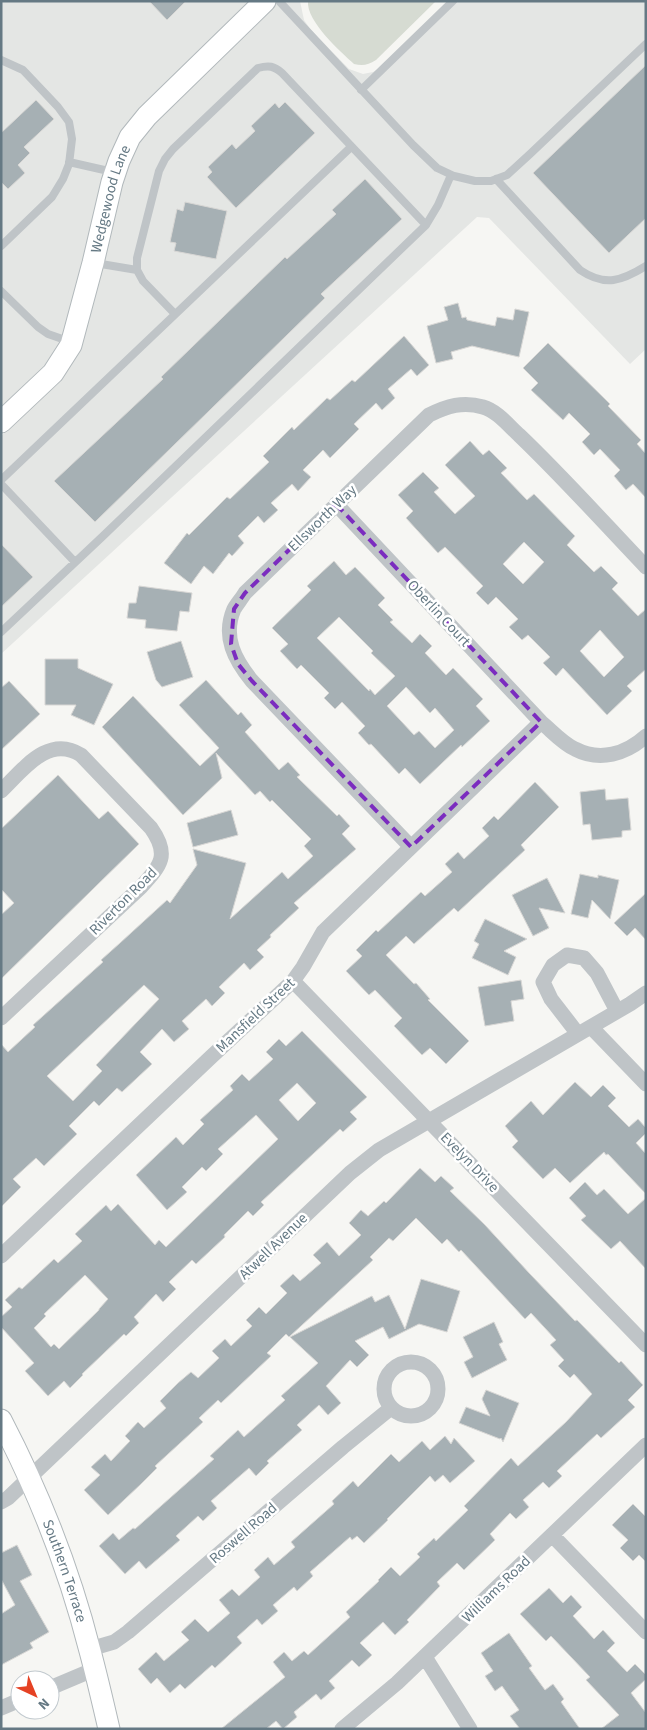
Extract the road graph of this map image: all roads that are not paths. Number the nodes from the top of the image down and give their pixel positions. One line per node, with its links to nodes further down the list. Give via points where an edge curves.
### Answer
1 (265, 1): 9 (street, Wedgewood Lane, via 147,116 130,137)
2 (279, 1): 6 (lane)
3 (453, 1): 6 (lane)
4 (646, 44): 11 (lane, via 530,154)
5 (1, 60): 8 (lane, via 22,70 69,122 72,138)
6 (361, 90): 10 (lane, via 437,168)
7 (351, 147): 12 (lane); 16 (lane, via 274,66 258,68 165,159 153,190); 18 (lane)
8 (70, 162): 9 (lane); 13 (lane, via 52,197)
9 (115, 172): 14 (street, Wedgewood Lane)
10 (452, 175): 11 (lane, via 475,181); 12 (lane)
11 (496, 180): 15 (lane, via 590,277 604,281 620,280)
12 (426, 225): 24 (lane)
13 (1, 246)
14 (93, 263): 16 (lane); 19 (street, Wedgewood Lane)
15 (646, 266)
16 (137, 270): 18 (lane, via 143,281)
17 (1, 292): 19 (lane, via 38,327)
18 (175, 314): 21 (lane)
19 (72, 343): 20 (street, Wedgewood Lane, via 53,373)
20 (1, 422)
21 (1, 480)
22 (1, 484): 24 (lane)
23 (336, 504): 25 (street, Ellsworth Way, via 429,415 446,406 463,403 484,407 497,414 533,448); 27 (street, Oberlin Court); 30 (street, Ellsworth Way, via 245,593 234,609 231,644 238,664 252,681)
24 (75, 562): 26 (lane)
25 (646, 567)
26 (1, 632)
27 (541, 722): 28 (street, via 574,749 592,755 624,752); 30 (street, Mansfield Street)
28 (646, 736)
29 (1, 791): 34 (street, Riverton Road, via 41,754 61,748 71,749 151,828 162,848 162,858 158,868 141,887)
30 (410, 848): 31 (street, Mansfield Street, via 323,932)
31 (293, 981): 37 (street, Evelyn Drive); 38 (street, Mansfield Street)
32 (646, 993): 33 (street, Atwell Avenue)
33 (617, 1011): 35 (street, Atwell Avenue); 35 (street, via 591,965 584,958 567,955 553,965 543,982 551,999)
34 (1, 1018)
35 (584, 1031): 36 (street); 37 (street, Atwell Avenue)
36 (646, 1084)
37 (429, 1120): 39 (street, Evelyn Drive); 43 (street, Atwell Avenue, via 350,1173)
38 (1, 1256)
39 (646, 1345)
40 (391, 1408): 48 (street, Roswell Road)
41 (1, 1420): 43 (street, Southern Terrace)
42 (646, 1445): 45 (street, Williams Road)
43 (29, 1478): 44 (street, Atwell Avenue); 48 (street, Southern Terrace, via 64,1566)
44 (1, 1502)
45 (552, 1534): 46 (street); 47 (street, Williams Road)
46 (646, 1632)
47 (425, 1657): 51 (street, Williams Road); 52 (street)
48 (92, 1659): 49 (street, Roswell Road); 50 (street, Southern Terrace)
49 (60, 1681)
50 (109, 1729)
51 (342, 1729)
52 (470, 1729)

